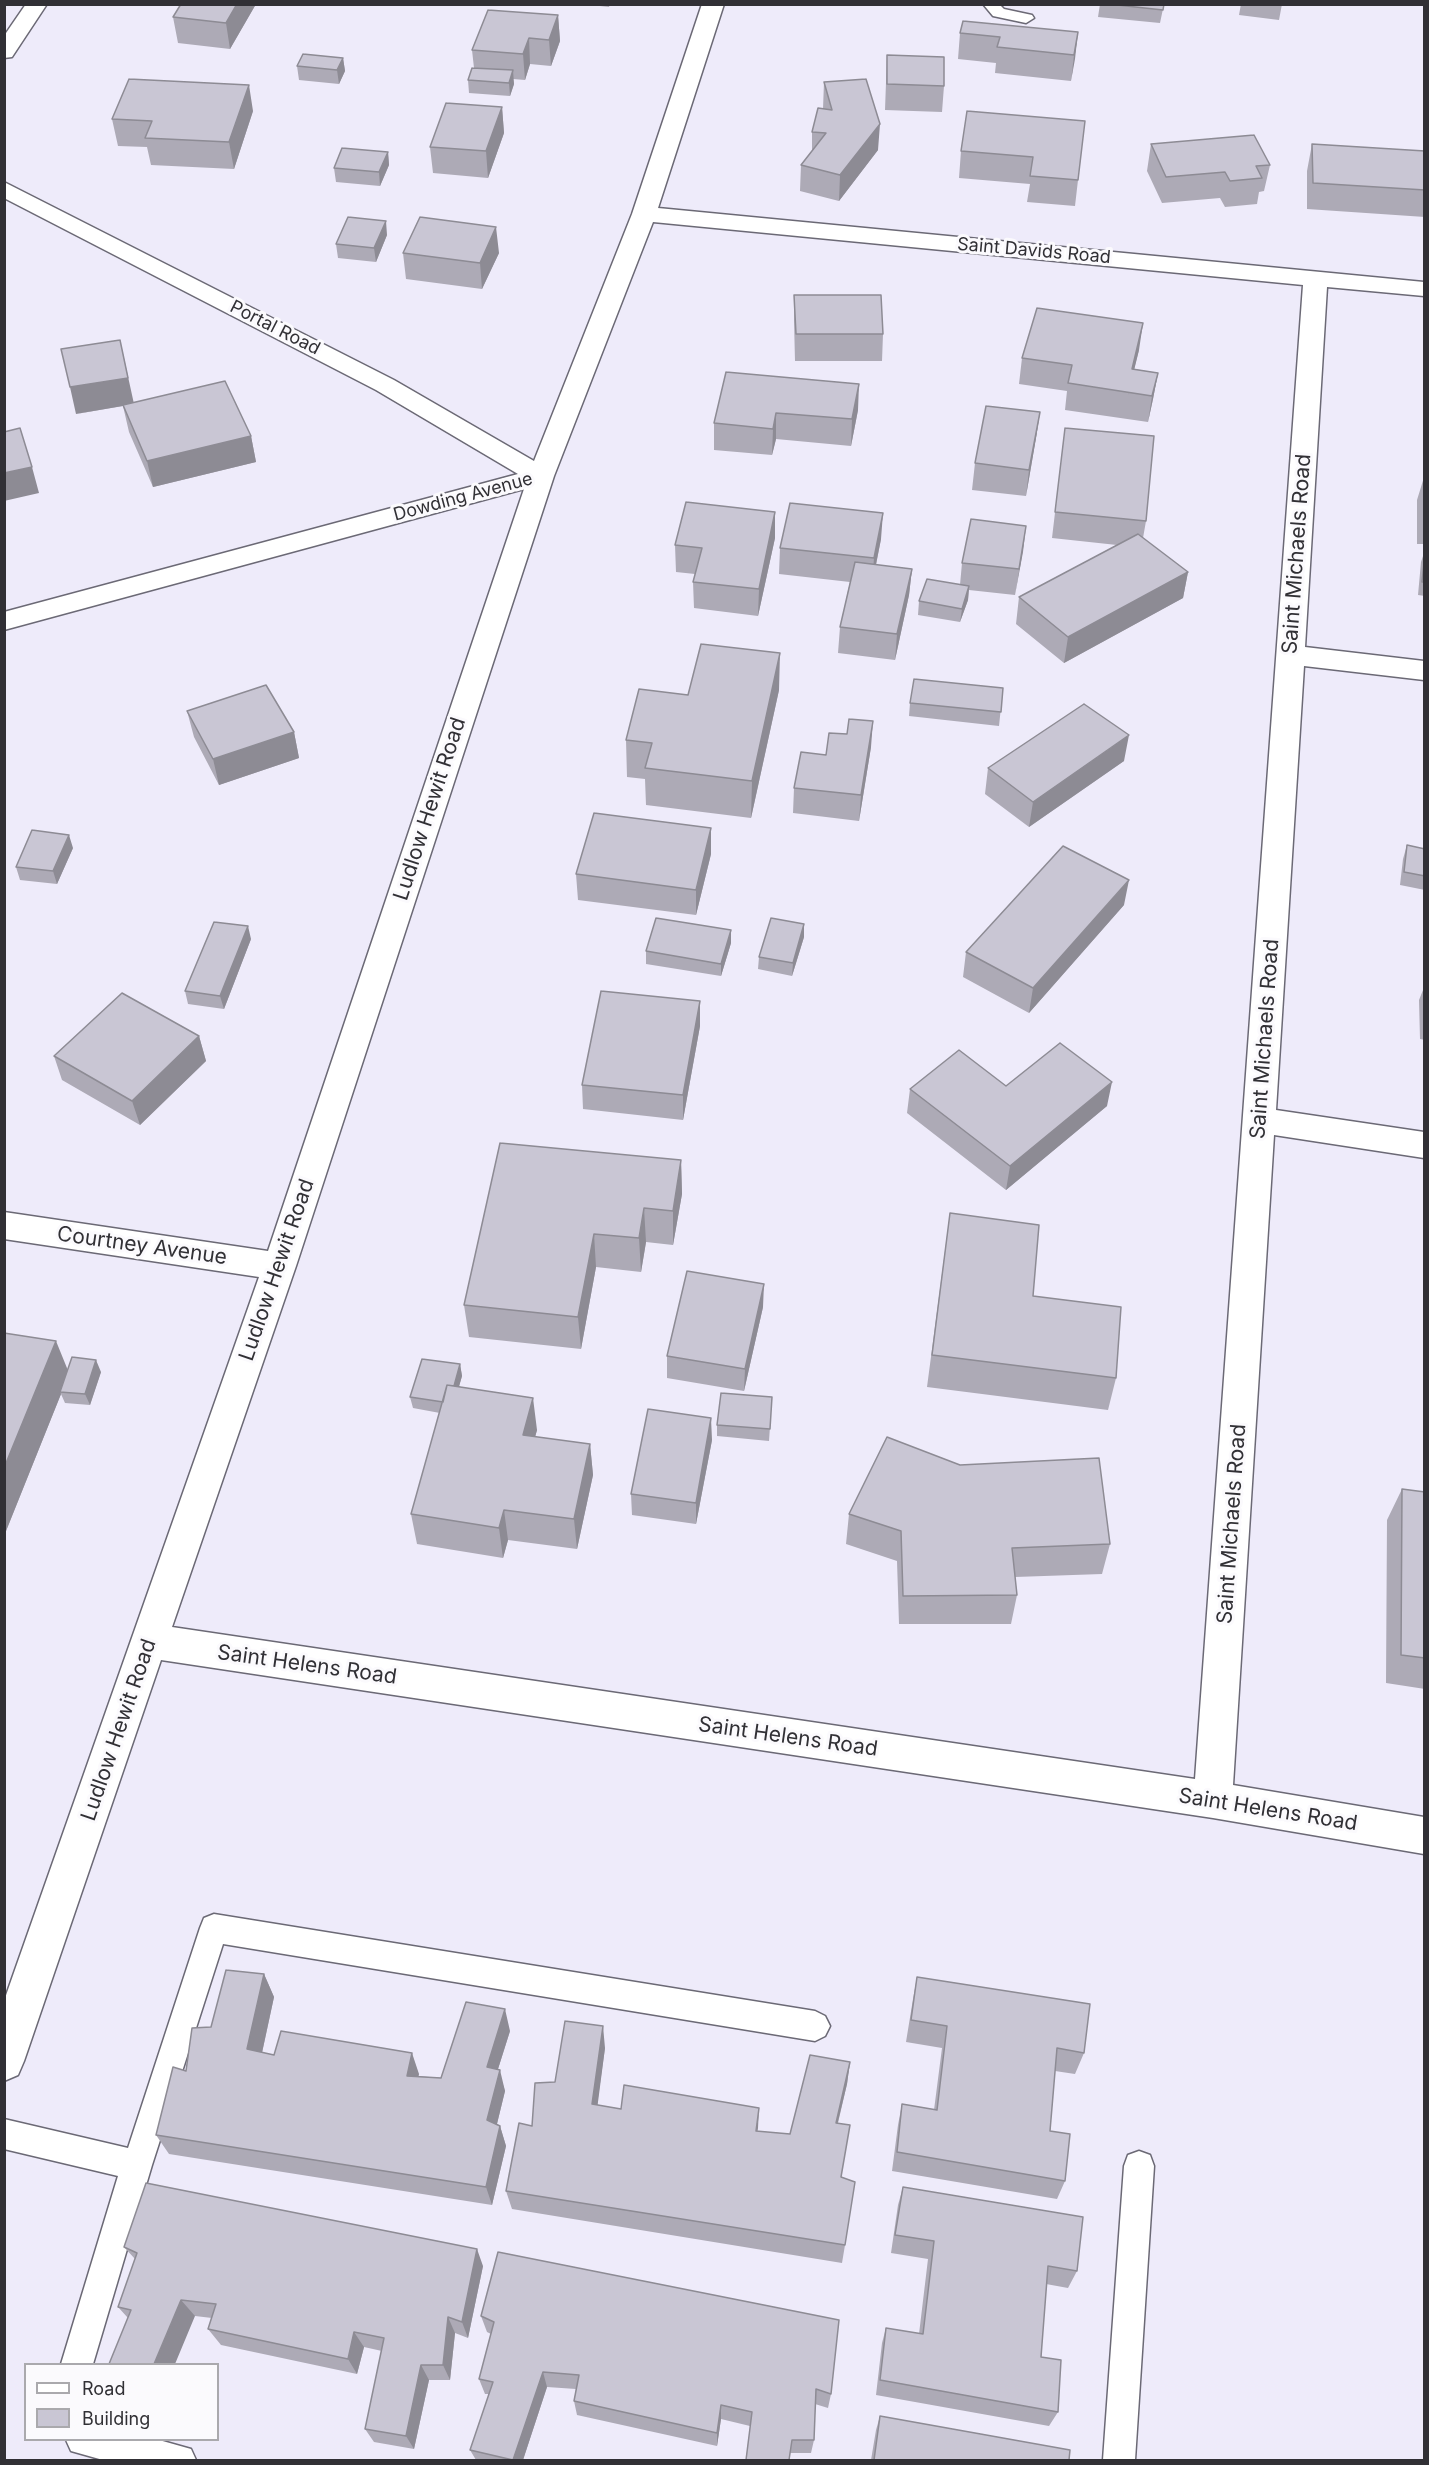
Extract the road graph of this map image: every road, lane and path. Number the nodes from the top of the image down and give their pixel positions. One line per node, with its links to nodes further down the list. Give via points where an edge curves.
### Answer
1 (37, 4): 5 (street)
2 (713, 4): 7 (street, Dowding Avenue)
3 (990, 4): 4 (lane, via 999,13)
4 (1026, 18)
5 (4, 52)
6 (4, 189): 10 (street, Portal Road, via 385,385)
7 (644, 214): 8 (street, Saint Davids Road); 10 (street, Dowding Avenue)
8 (1316, 277): 9 (street, Saint Davids Road); 12 (street, Saint Michaels Road)
9 (1425, 289)
10 (541, 476): 11 (street, Dowding Avenue); 17 (street, Ludlow Hewit Road)
11 (4, 621)
12 (1291, 655): 13 (street); 14 (street, Saint Michaels Road)
13 (1425, 671)
14 (1259, 1120): 15 (street); 19 (street, Saint Michaels Road)
15 (1425, 1144)
16 (4, 1226): 17 (street, Courtney Avenue)
17 (279, 1266): 18 (street, Ludlow Hewit Road)
18 (150, 1641): 19 (street, Saint Helens Road); 22 (street, Ludlow Hewit Road)
19 (1213, 1800): 20 (street, Saint Helens Road)
20 (1425, 1836)
21 (815, 2026): 24 (lane, via 214,1928)
22 (4, 2061)
23 (4, 2134): 24 (lane)
24 (137, 2165): 26 (lane)
25 (1139, 2166): 29 (lane)
26 (77, 2363)
27 (91, 2441): 28 (lane)
28 (180, 2460)
29 (1119, 2460)

